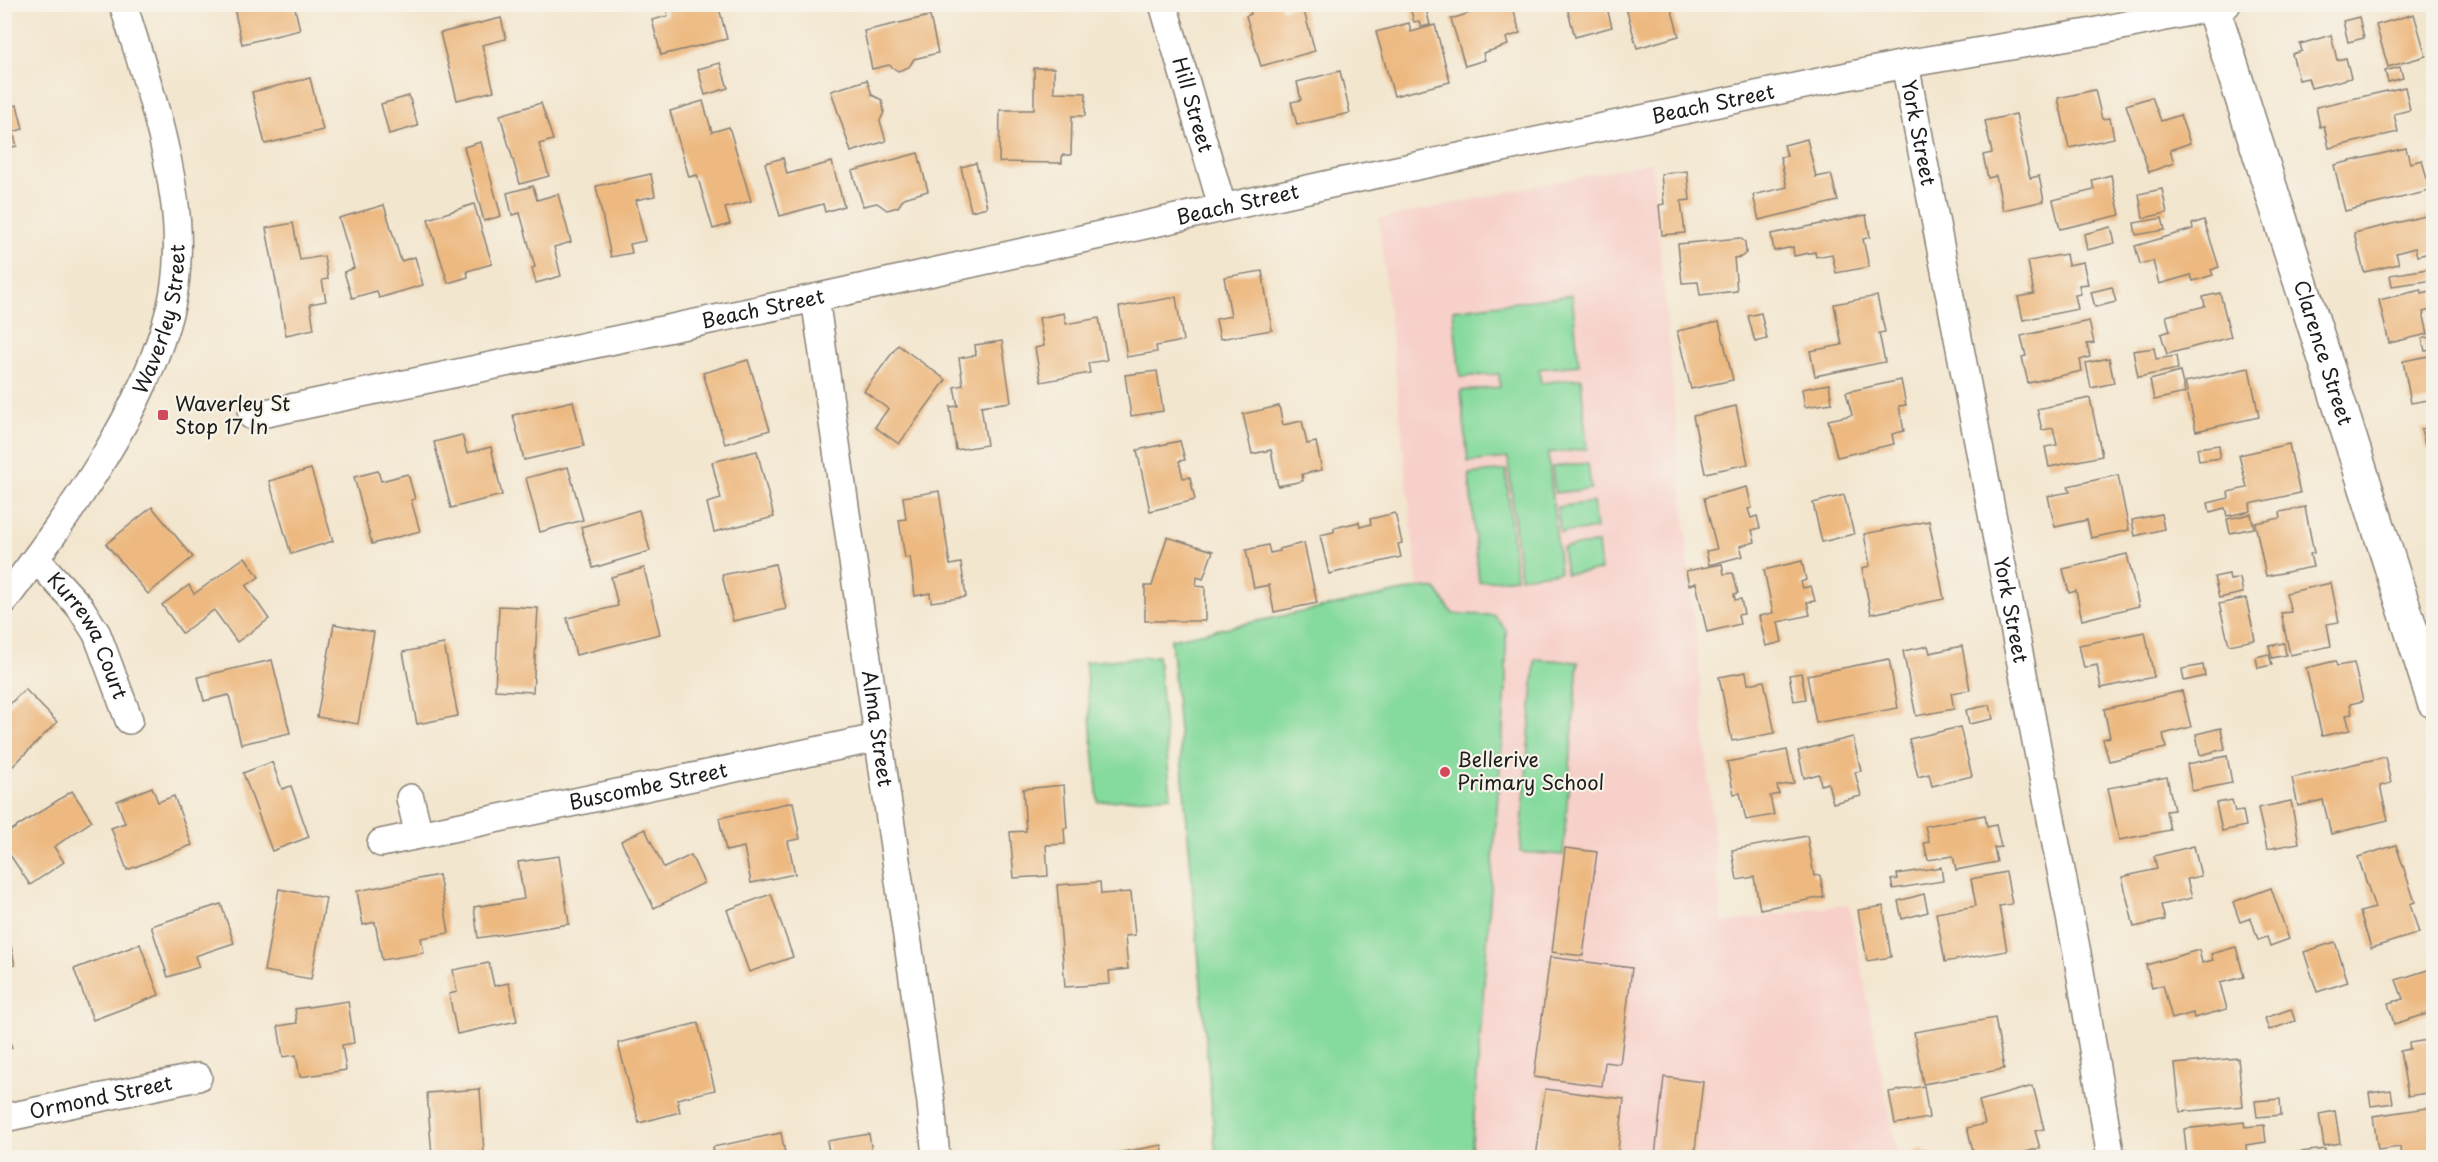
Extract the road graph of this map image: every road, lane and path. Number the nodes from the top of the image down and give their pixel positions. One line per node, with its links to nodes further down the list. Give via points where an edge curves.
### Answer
1 (123, 4): 8 (street, Waverley Street, via 156,110 174,199 177,259 171,305 146,379 119,431)
2 (1163, 4): 5 (street, Hill Street)
3 (2217, 6): 4 (street, Beach Street); 10 (main road, Clarence Street)
4 (1905, 64): 5 (street, Beach Street); 19 (street, York Street, via 2077,953)
5 (1222, 206): 6 (street, Beach Street)
6 (815, 298): 7 (street, Beach Street); 12 (street, Alma Street)
7 (252, 416)
8 (36, 559): 9 (street, Waverley Street); 11 (street, Kurrewa Court, via 80,607 97,634)
9 (4, 601)
10 (2433, 702)
11 (129, 720)
12 (877, 738): 14 (street, Buscombe Street); 18 (street, Alma Street)
13 (410, 798): 14 (street)
14 (419, 835): 15 (street, Buscombe Street)
15 (381, 843)
16 (198, 1077): 17 (street, Ormond Street)
17 (4, 1118)
18 (936, 1158)
19 (2111, 1158)

